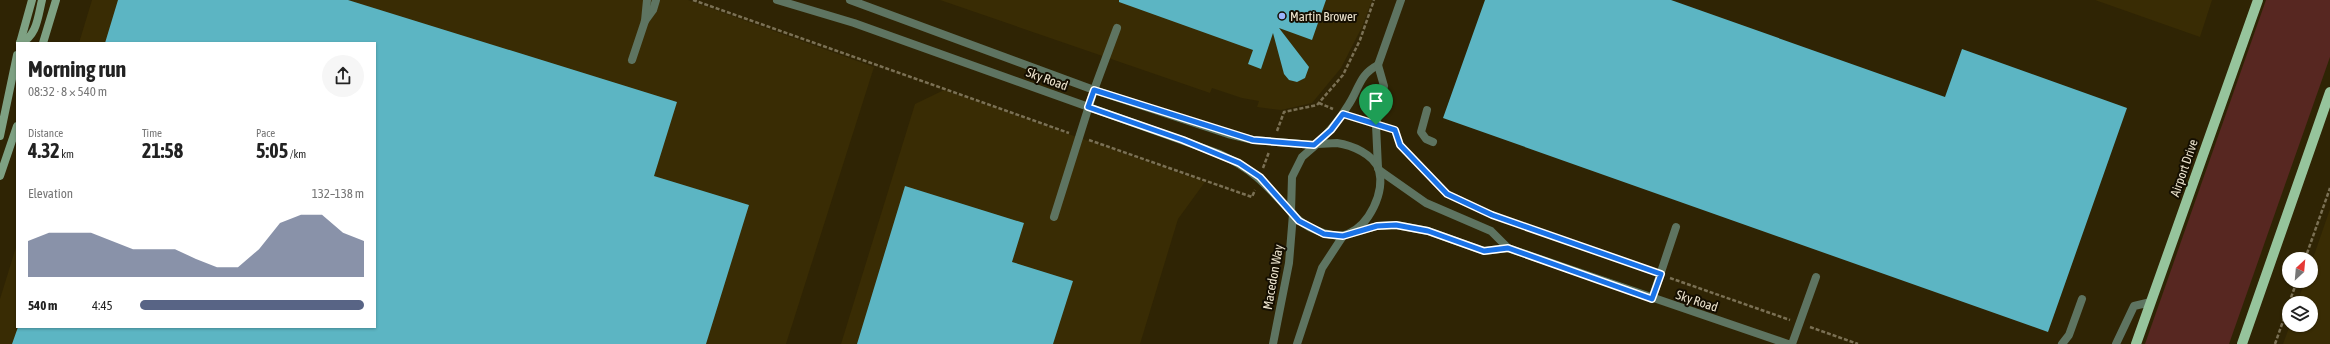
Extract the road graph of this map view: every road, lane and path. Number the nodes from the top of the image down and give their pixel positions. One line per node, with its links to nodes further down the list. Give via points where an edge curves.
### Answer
1 (32, 0): 12 (street)
2 (42, 0): 13 (street, via 32,35)
3 (56, 0): 14 (street)
4 (647, 0): 10 (street)
5 (656, 0): 10 (street, via 653,10)
6 (777, 0): 21 (street, Sky Road, via 854,23)
7 (850, 0): 18 (street, Sky Road)
8 (1401, 0): 17 (street)
9 (2258, 0): 42 (main road, Airport Drive)
10 (644, 21): 16 (street)
11 (1117, 28): 18 (street)
12 (20, 42)
13 (22, 42)
14 (43, 42)
15 (16, 60): 26 (street)
16 (632, 60)
17 (1378, 65): 23 (street, via 1366,72); 24 (street, via 1384,86)
18 (1094, 90): 21 (street); 28 (street, Sky Road, via 1253,140)
19 (2330, 92): 53 (main road)
20 (1319, 103): 23 (path)
21 (1088, 107): 32 (street, Sky Road, via 1183,140 1239,163 1260,177); 33 (street)
22 (1428, 110): 27 (street, via 1421,132 1426,139)
23 (1343, 114): 24 (path); 28 (street)
24 (1376, 125): 29 (street); 38 (path, via 1395,130 1400,145 1447,194 1492,215)
25 (16, 129): 30 (street)
26 (0, 136)
27 (1433, 142)
28 (1316, 144): 29 (street, via 1337,143 1357,149); 32 (street, via 1302,157 1292,177)
29 (1379, 169): 35 (street, via 1375,206 1362,224); 36 (street, Sky Road, via 1426,203 1492,231)
30 (0, 176)
31 (2330, 188): 37 (path)
32 (1292, 213): 35 (street, via 1299,221 1315,230 1333,235); 45 (street, Macedon Way, via 1289,262)
33 (1054, 217)
34 (1676, 227): 38 (street)
35 (1346, 235): 36 (street, Sky Road, via 1377,226 1396,225 1428,231 1484,251); 46 (street, via 1322,268)
36 (1508, 248): 40 (street, Sky Road)
37 (2307, 252)
38 (1661, 274): 40 (street); 43 (path)
39 (1816, 277): 43 (street)
40 (1652, 299): 47 (street, Sky Road)
41 (2082, 299): 50 (street, via 2069,335)
42 (2151, 302): 51 (street, via 2134,306); 52 (main road, Airport Drive)
43 (1800, 323): 48 (street); 49 (path)
44 (2282, 324): 54 (path)
45 (1273, 344)
46 (1297, 344)
47 (1788, 344)
48 (1792, 344)
49 (1858, 344)
50 (2062, 344)
51 (2116, 344)
52 (2136, 344)
53 (2242, 344)
54 (2275, 344)

